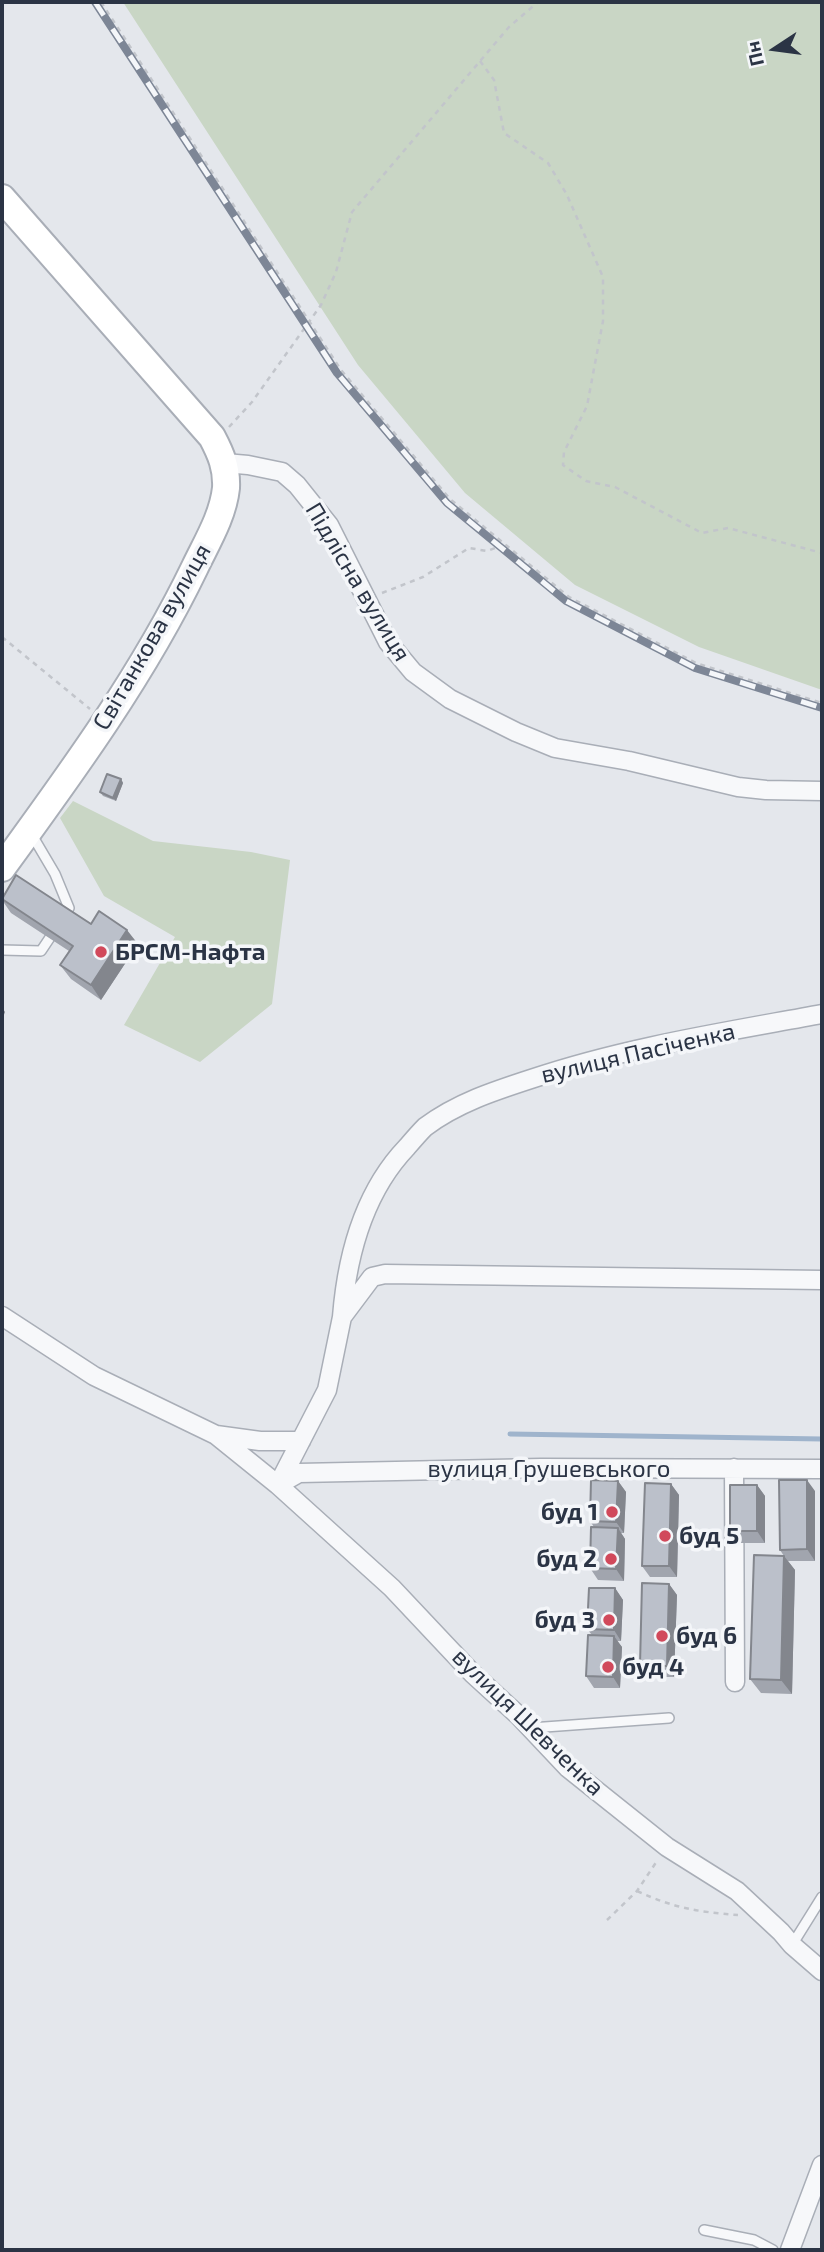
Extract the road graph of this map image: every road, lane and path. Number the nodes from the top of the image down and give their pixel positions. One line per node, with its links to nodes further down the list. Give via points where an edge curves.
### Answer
1 (101, 2): 5 (path)
2 (538, 2): 3 (path, via 509,26)
3 (480, 61): 5 (path, via 352,212 336,272); 8 (path, via 494,80 504,133 548,163 603,277 603,321 587,406 564,452 564,465 586,481 615,487 702,533 728,528)
4 (2, 198): 6 (main road, via 192,412)
5 (310, 322): 6 (path); 7 (path, via 341,370 450,499)
6 (220, 453): 9 (street, Підлісна вулиця, via 282,472 297,485 329,525); 12 (main road, Світанкова вулиця, via 226,488 216,524 165,625)
7 (505, 544): 9 (path, via 487,551 469,548 423,577); 11 (path, via 569,597 696,663)
8 (822, 553)
9 (366, 600): 13 (street, Підлісна вулиця, via 388,642 413,672 450,698 516,732 555,748 738,787)
10 (2, 637): 12 (path)
11 (822, 703)
12 (106, 722): 14 (main road, Світанкова вулиця)
13 (822, 791)
14 (29, 829): 15 (main road, Світанкова вулиця); 16 (lane, via 69,908 41,951)
15 (2, 868)
16 (2, 950)
17 (822, 1014): 20 (street, вулиця Пасіченка, via 584,1061 477,1097 425,1128 372,1193 350,1261)
18 (822, 1280): 20 (street, вулиця Пасіченка, via 385,1274 372,1277)
19 (2, 1316): 21 (street, via 94,1376)
20 (342, 1317): 22 (street, вулиця Пасіченка, via 327,1390)
21 (216, 1435): 22 (street); 25 (street, вулиця Шевченка)
22 (301, 1441): 25 (street, вулиця Пасіченка)
23 (734, 1468): 24 (street, вулиця Грушевського); 25 (street, вулиця Грушевського, via 299,1473); 26 (street)
24 (822, 1469)
25 (278, 1485): 28 (street, вулиця Шевченка, via 392,1588)
26 (735, 1682)
27 (669, 1718): 28 (lane)
28 (530, 1728): 29 (street, вулиця Шевченка, via 568,1768)
29 (667, 1847): 30 (path); 32 (street, вулиця Шевченка, via 737,1891)
30 (637, 1892): 32 (path, via 694,1911 746,1915); 33 (path)
31 (822, 1897): 34 (lane)
32 (758, 1911): 34 (street, вулиця Шевченка)
33 (607, 1920)
34 (792, 1945): 35 (street, вулиця Шевченка)
35 (822, 1970)
36 (822, 2165): 39 (street)
37 (704, 2230): 38 (lane, via 754,2240)
38 (773, 2250)
39 (790, 2250)

